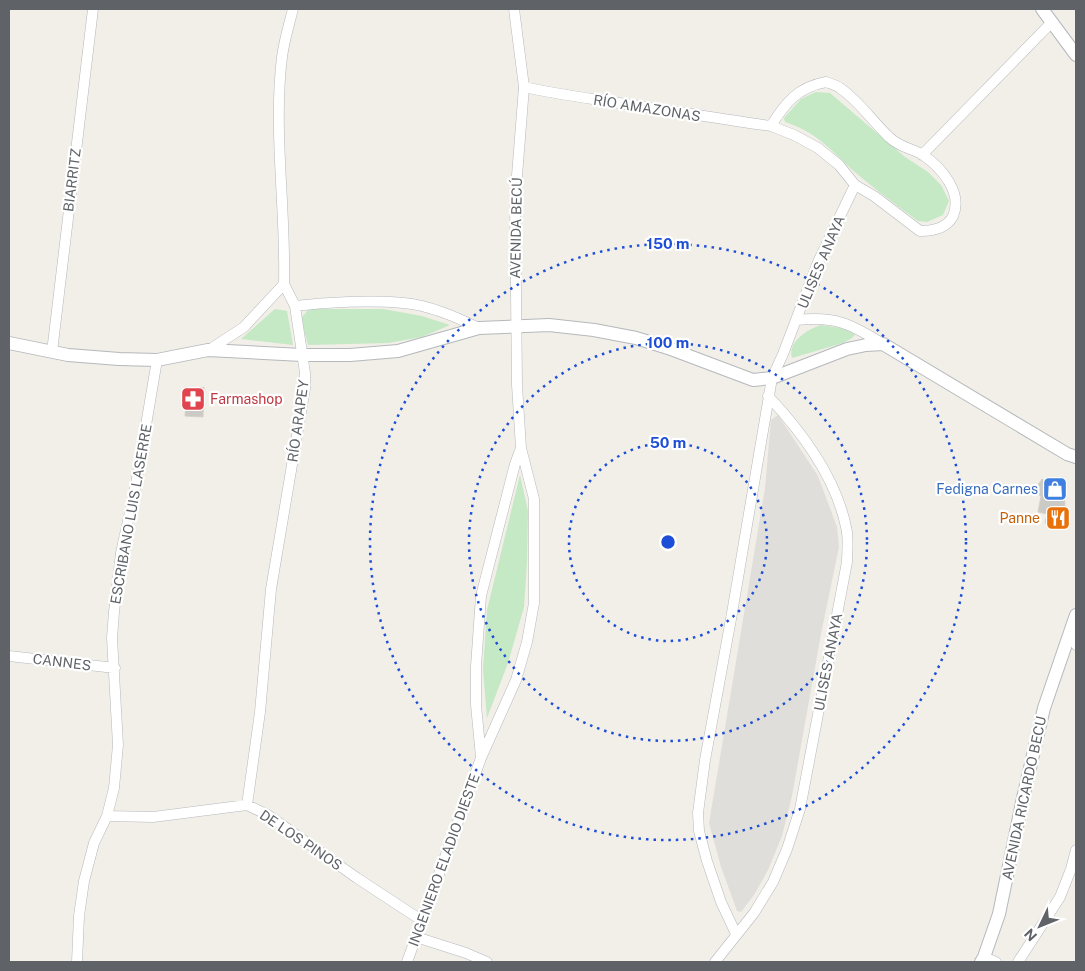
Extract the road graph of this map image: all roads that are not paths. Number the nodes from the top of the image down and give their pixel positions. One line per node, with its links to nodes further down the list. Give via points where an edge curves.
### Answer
1 (93, 9): 19 (street, BIARRITZ)
2 (293, 9): 11 (street, RÍO ARAPEY, via 282,57 280,90)
3 (514, 9): 7 (street, AVENIDA BECÚ)
4 (1042, 9): 5 (street)
5 (1052, 22): 6 (street); 9 (street)
6 (1076, 55)
7 (524, 87): 8 (street, RÍO AMAZONAS, via 557,95); 14 (street, AVENIDA BECÚ, via 515,201)
8 (772, 126): 9 (street, RÍO AMAZONAS, via 782,108 798,93 813,84 826,82 840,87 891,139); 10 (street, RÍO AMAZONAS, via 818,148 839,165)
9 (922, 155): 10 (street, RÍO AMAZONAS, via 948,180 954,193 956,208 951,220 940,228 920,231)
10 (855, 185): 13 (street, ULISES ANAYA, via 818,262)
11 (284, 284): 12 (street, RÍO ARAPEY); 18 (street, via 244,327)
12 (294, 306): 15 (street, via 404,303); 20 (street, RÍO ARAPEY)
13 (797, 320): 17 (street, via 839,321); 22 (street, ULISES ANAYA)
14 (515, 327): 15 (street); 22 (street, via 549,325 620,335 668,348 742,377 753,380); 24 (street, AVENIDA BECÚ)
15 (480, 328): 20 (street, via 398,351 371,355)
16 (9, 343): 19 (street)
17 (883, 344): 22 (street, via 847,349); 25 (street)
18 (208, 350): 20 (street); 21 (street)
19 (52, 352): 21 (street, via 120,360)
20 (302, 355): 31 (street, RÍO ARAPEY, via 305,388 271,589 260,712)
21 (157, 360): 29 (street, ESCRIBANO LUIS LASERRE, via 121,553 112,638)
22 (772, 378): 23 (street, ULISES ANAYA)
23 (768, 396): 35 (street, ULISES ANAYA, via 698,813 707,861); 35 (street, ULISES ANAYA, via 790,420 827,477 847,529 847,562 800,809 773,882)
24 (521, 448): 30 (street, INGENIERO ELADIO DIESTE, via 481,596 476,666); 30 (street, INGENIERO ELADIO DIESTE, via 534,499 534,603 516,680)
25 (1076, 457)
26 (1076, 615): 27 (street, AVENIDA RICARDO BECU)
27 (1074, 639): 37 (street, AVENIDA RICARDO BECU, via 1052,679 999,914)
28 (9, 656): 29 (street, CANNES)
29 (115, 668): 32 (street, ESCRIBANO LUIS LASERRE, via 118,745 114,788)
30 (481, 758): 34 (street, INGENIERO ELADIO DIESTE)
31 (247, 805): 32 (street, DE LOS PINOS, via 153,817); 34 (street, DE LOS PINOS, via 268,815)
32 (107, 816): 38 (street, ESCRIBANO LUIS LASERRE, via 94,843 84,882)
33 (1076, 850): 43 (street, via 1060,897)
34 (421, 920): 36 (street, INGENIERO ELADIO DIESTE)
35 (736, 934): 41 (street, ULISES ANAYA)
36 (416, 937): 39 (street, INGENIERO ELADIO DIESTE); 40 (street)
37 (982, 959): 42 (street)
38 (77, 962)
39 (407, 962)
40 (487, 962)
41 (715, 962)
42 (996, 962)
43 (1018, 962)

